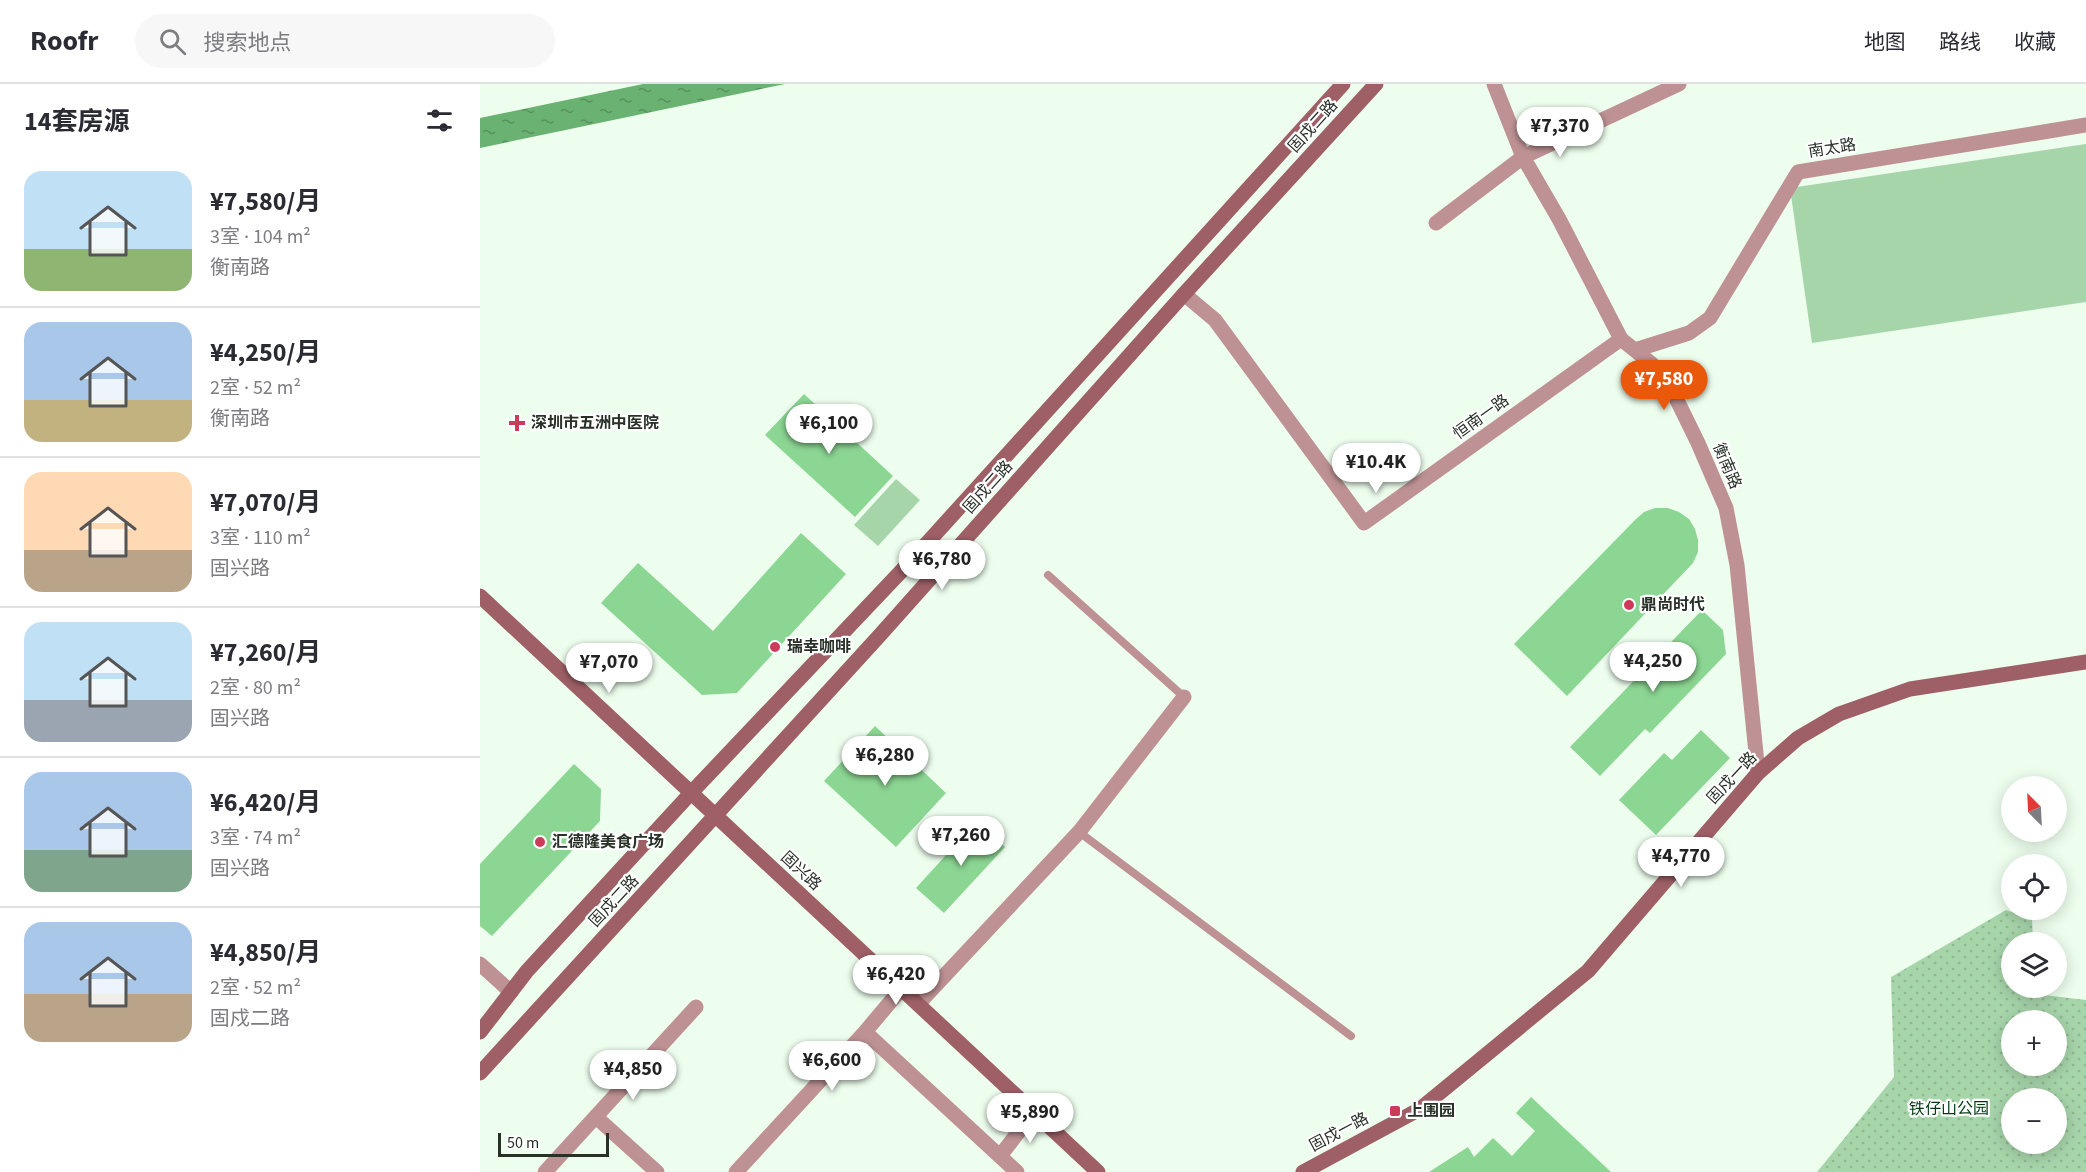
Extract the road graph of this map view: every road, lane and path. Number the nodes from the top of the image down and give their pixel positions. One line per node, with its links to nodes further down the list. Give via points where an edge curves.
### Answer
1 (1343, 84): 16 (street, 固戍二路, via 909,563)
2 (1376, 84): 8 (street, 固戍二路)
3 (1494, 84): 6 (street, 衡南路)
4 (1679, 84): 6 (street)
5 (2086, 125): 10 (street, 南太路, via 1798,172 1710,318 1689,333)
6 (1523, 157): 7 (street); 9 (street, 衡南路)
7 (1436, 223)
8 (1185, 294): 9 (street, 恒南一路, via 1215,320 1364,523); 17 (street, 固戍二路)
9 (1621, 339): 10 (street, 衡南路)
10 (1635, 350): 15 (street, 衡南路, via 1652,364 1673,392 1726,508 1737,565)
11 (1048, 575): 14 (lane)
12 (480, 596): 16 (street, 固兴路)
13 (2086, 662): 15 (street, 固戍一路, via 1910,689 1879,699 1839,714 1798,738)
14 (1184, 697): 18 (street)
15 (1758, 772): 36 (street, 固戍一路, via 1588,971 1420,1109)
16 (690, 794): 17 (street, 固兴路); 21 (street, 固戍二路)
17 (716, 817): 20 (street, 固兴路); 27 (street, 固戍二路)
18 (1079, 832): 22 (street); 26 (lane)
19 (480, 964): 21 (street)
20 (902, 988): 22 (street, 固兴路); 25 (street)
21 (511, 992): 24 (street, 固戍二路)
22 (918, 1004): 28 (street, 固兴路)
23 (696, 1007): 29 (street)
24 (480, 1032)
25 (865, 1032): 30 (street); 33 (street)
26 (1351, 1036)
27 (480, 1073)
28 (1034, 1112): 30 (street); 35 (street, 固兴路)
29 (596, 1117): 31 (street); 32 (street)
30 (1000, 1156): 34 (street)
31 (545, 1172)
32 (657, 1172)
33 (736, 1172)
34 (1017, 1172)
35 (1098, 1172)
36 (1302, 1172)

